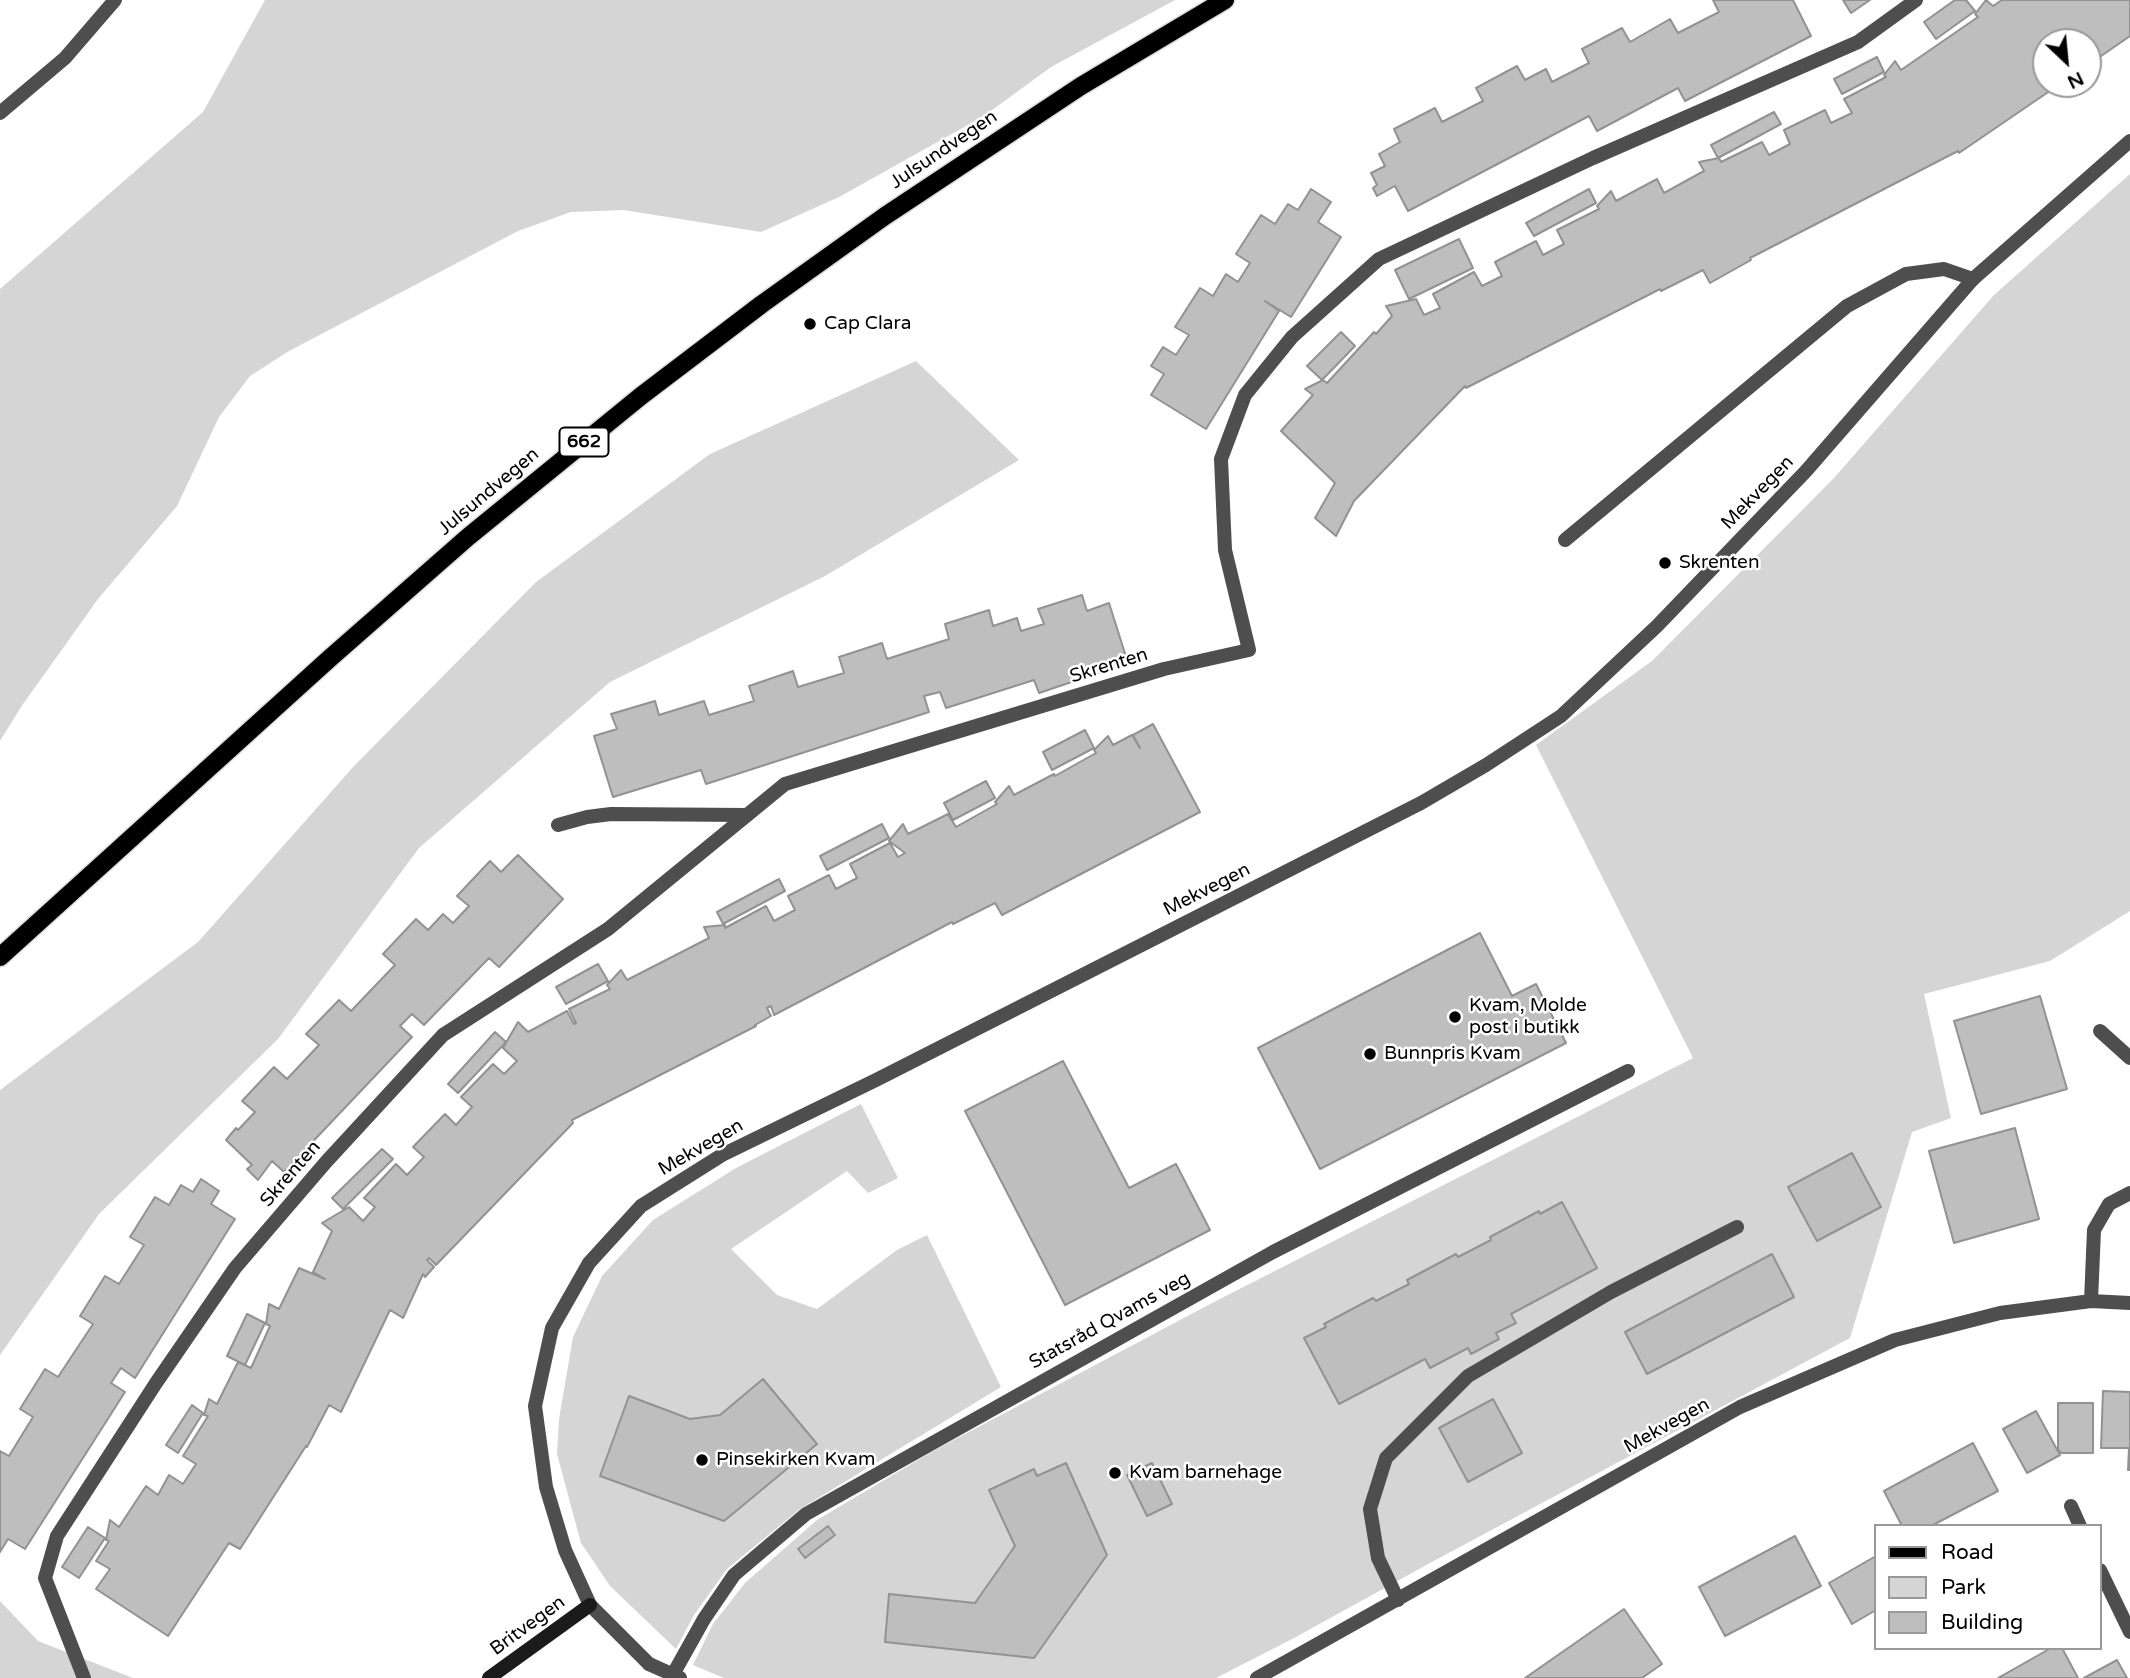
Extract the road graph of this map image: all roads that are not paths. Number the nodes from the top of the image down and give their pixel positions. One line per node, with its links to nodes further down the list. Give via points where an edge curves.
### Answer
1 (115, 0): 4 (street, via 65,58)
2 (1225, 0): 10 (main road, Julsundvegen / 662, via 1059,100 885,216 641,396 328,659)
3 (1916, 0): 8 (street, Skrenten, via 1858,42 1378,259 1292,337 1245,395 1221,459 1225,550 1249,650 1164,669 785,784)
4 (0, 113)
5 (2130, 141): 6 (street, Mekvegen)
6 (1973, 279): 7 (street, via 1944,269 1906,274 1847,306); 22 (street, Mekvegen, via 1806,471 1657,626 1561,716 1421,803 722,1155 641,1206 589,1263 552,1328 535,1406 546,1487 565,1550)
7 (1565, 540)
8 (747, 815): 9 (street, via 611,814); 24 (street, Skrenten, via 608,929 443,1035 235,1268 57,1536 45,1578)
9 (558, 825)
10 (0, 957)
11 (2100, 1031): 12 (street)
12 (2130, 1058)
13 (1628, 1071): 26 (street, Statsråd Qvams veg, via 1273,1252 806,1514 734,1575)
14 (2130, 1194): 16 (street, via 2109,1204 2094,1230)
15 (1737, 1227): 21 (street, via 1611,1292 1468,1376 1386,1458 1370,1509 1378,1558)
16 (2091, 1301): 17 (street, Mekvegen); 21 (street, Mekvegen, via 2000,1313 1895,1340 1752,1402)
17 (2130, 1303)
18 (2071, 1506): 19 (street)
19 (2079, 1524)
20 (2102, 1574): 23 (street)
21 (1398, 1600): 28 (street, Mekvegen)
22 (590, 1605): 25 (street, Britvegen); 27 (street, Mekvegen, bridge, via 649,1664)
23 (2130, 1632)
24 (85, 1678)
25 (489, 1678)
26 (671, 1678)
27 (680, 1678)
28 (1257, 1678)

